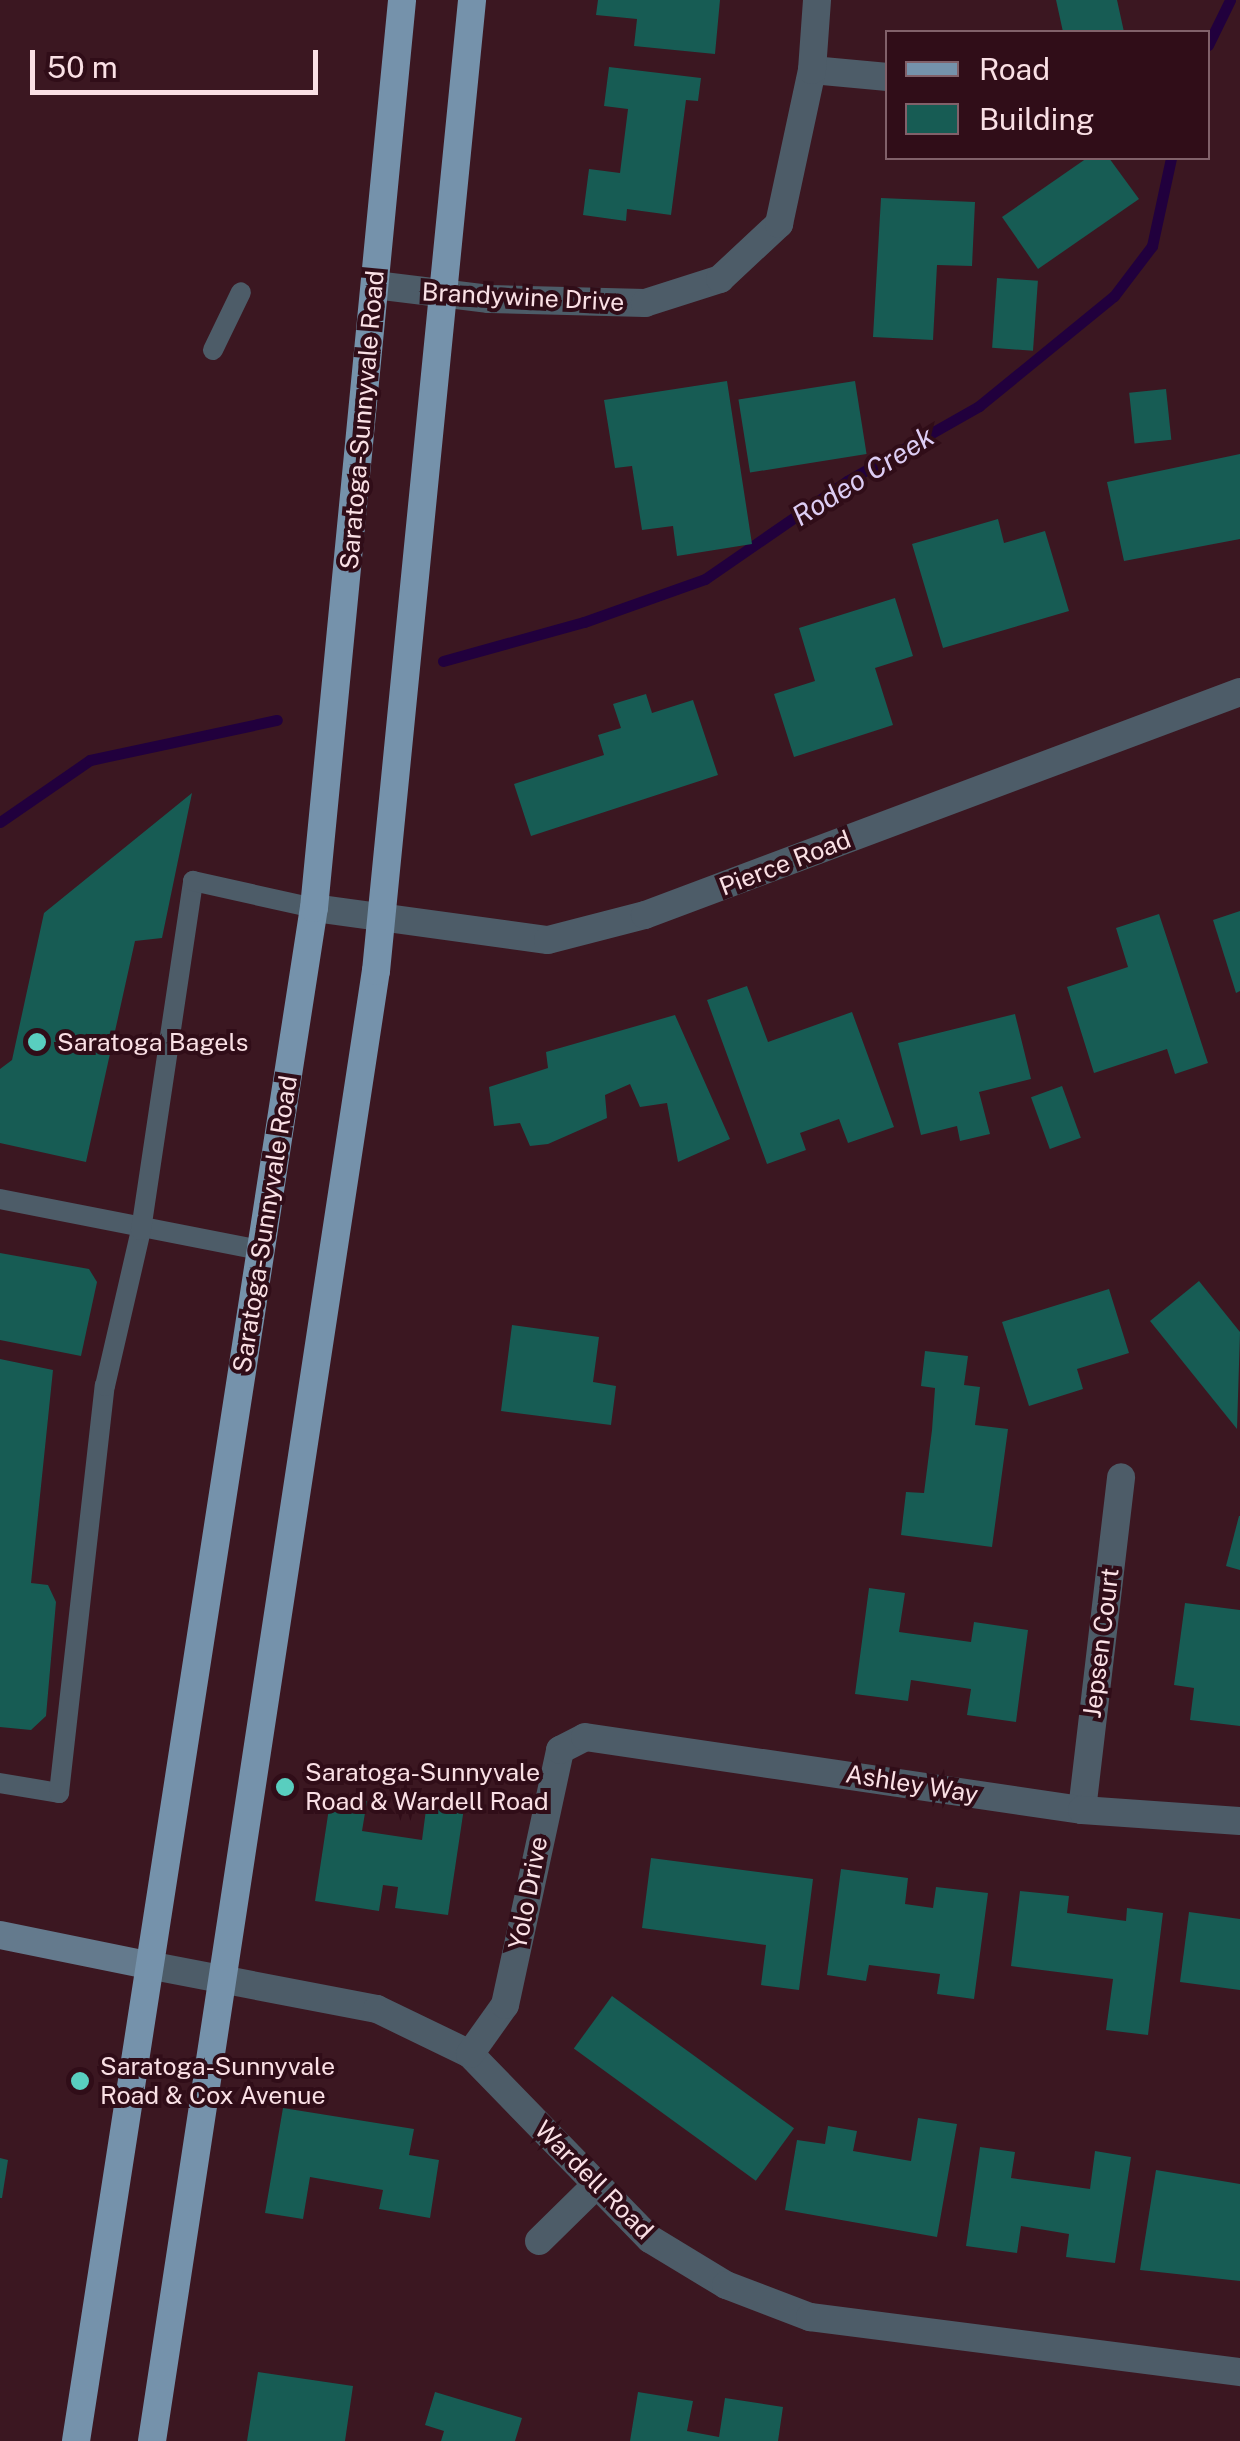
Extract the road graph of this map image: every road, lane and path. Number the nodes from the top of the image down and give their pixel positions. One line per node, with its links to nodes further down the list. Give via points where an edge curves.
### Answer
1 (402, 0): 6 (main road, Saratoga-Sunnyvale Road)
2 (472, 0): 8 (main road)
3 (817, 0): 4 (street, Brandywine Drive)
4 (812, 70): 5 (street); 8 (street, Brandywine Drive, via 779,224 720,279 645,303)
5 (885, 77)
6 (375, 285): 8 (street, Brandywine Drive); 11 (main road, Saratoga-Sunnyvale Road)
7 (241, 292): 9 (lane)
8 (444, 295): 12 (main road)
9 (213, 350)
10 (1240, 692): 12 (street, Pierce Road, via 645,915 548,940)
11 (314, 908): 12 (street, Pierce Road); 14 (lane, via 193,882); 15 (main road, Saratoga-Sunnyvale Road)
12 (383, 918): 23 (main road)
13 (0, 1199): 14 (lane)
14 (141, 1230): 15 (lane); 18 (lane, via 105,1386 60,1792)
15 (261, 1250): 22 (main road, Saratoga-Sunnyvale Road)
16 (1121, 1477): 19 (street, Jepsen Court)
17 (585, 1737): 19 (street, Ashley Way); 24 (street, Yolo Drive, via 560,1750 505,2005)
18 (0, 1783)
19 (1082, 1810): 20 (street, Ashley Way)
20 (1240, 1822)
21 (0, 1935): 22 (main road)
22 (148, 1965): 23 (street, Wardell Road); 28 (main road, Saratoga-Sunnyvale Road)
23 (220, 1976): 24 (street, Wardell Road, via 377,2008); 29 (main road)
24 (470, 2054): 25 (street, Wardell Road)
25 (597, 2184): 26 (street); 27 (street, Wardell Road, via 650,2239 726,2285 810,2317)
26 (539, 2241)
27 (1240, 2372)
28 (76, 2441)
29 (152, 2441)

